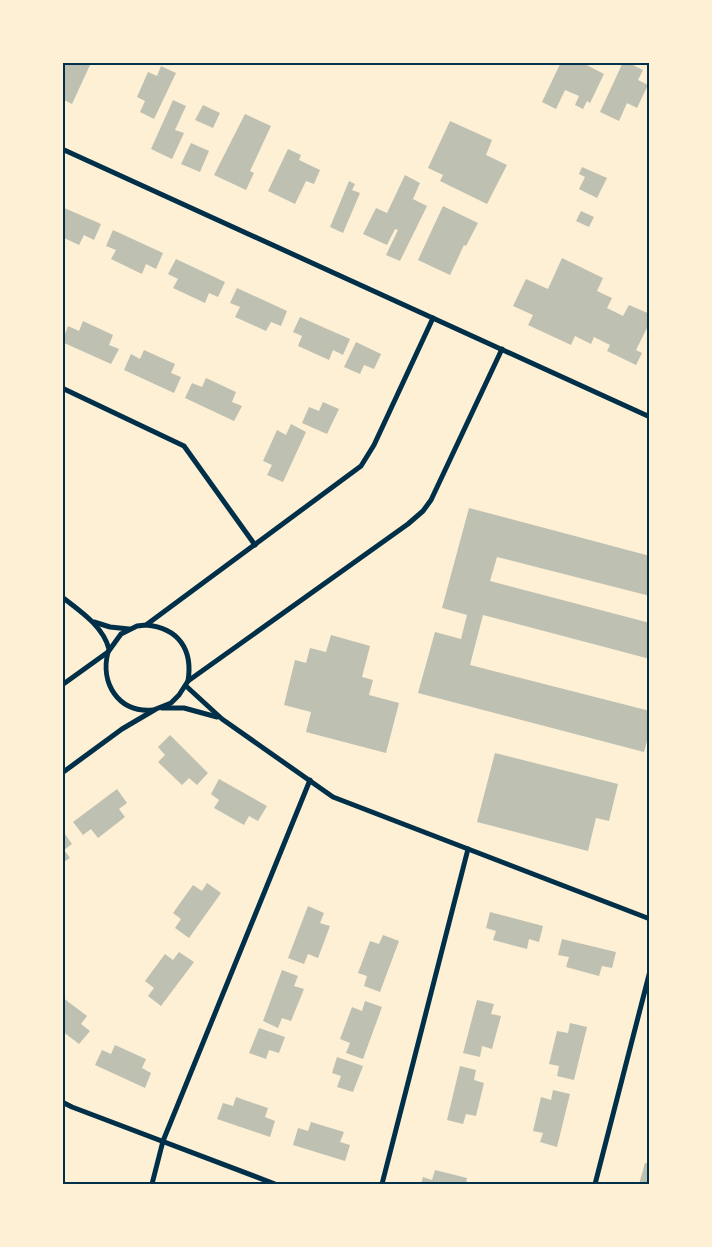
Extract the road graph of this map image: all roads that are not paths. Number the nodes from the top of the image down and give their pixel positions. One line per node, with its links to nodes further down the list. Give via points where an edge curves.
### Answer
1 (62, 149): 2 (street)
2 (433, 318): 3 (street); 6 (street, via 374,445 361,466)
3 (502, 349): 5 (street); 12 (street, via 424,511)
4 (62, 388): 6 (street, via 184,446)
5 (650, 417)
6 (254, 545): 9 (street)
7 (62, 597): 8 (street)
8 (91, 621): 10 (street); 11 (street, via 106,639)
9 (146, 625): 10 (street); 12 (street, via 166,629 181,642 189,660)
10 (129, 629): 11 (street)
11 (109, 650): 13 (street); 14 (street, via 105,662 106,677 118,699 136,708)
12 (187, 683): 14 (street, via 171,703); 15 (street)
13 (62, 685)
14 (158, 709): 15 (street, via 184,708); 16 (street)
15 (222, 719): 17 (street)
16 (62, 773)
17 (310, 780): 18 (street, via 333,796); 22 (street)
18 (468, 849): 19 (street); 25 (street)
19 (650, 919)
20 (650, 971): 26 (street)
21 (62, 1102): 22 (street)
22 (163, 1141): 23 (street); 24 (street)
23 (152, 1184)
24 (275, 1184)
25 (382, 1184)
26 (595, 1184)

